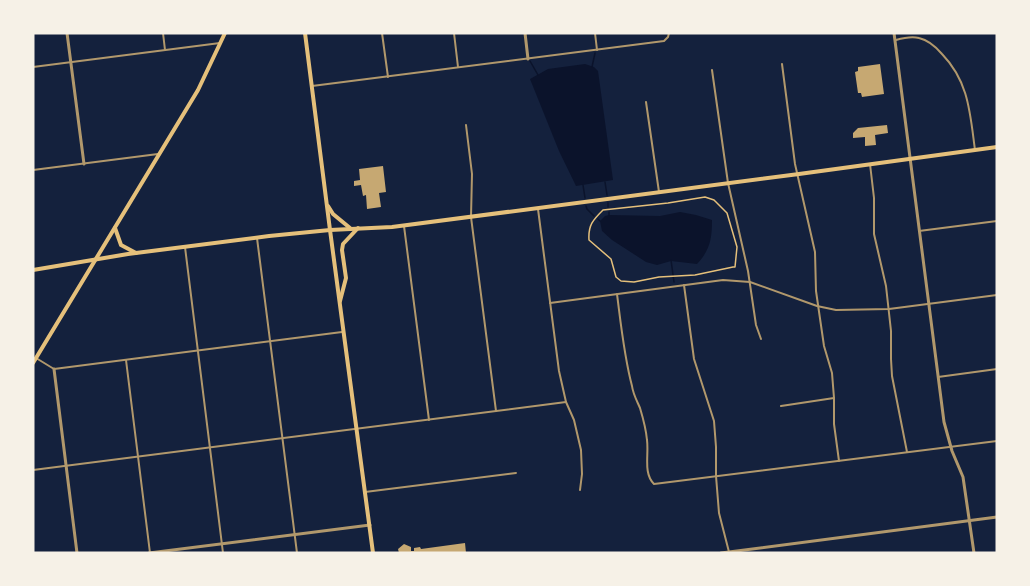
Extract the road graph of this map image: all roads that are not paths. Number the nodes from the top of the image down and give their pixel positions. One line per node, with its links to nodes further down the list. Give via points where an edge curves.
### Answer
1 (67, 33): 16 (street)
2 (164, 33): 13 (street)
3 (225, 33): 12 (main road)
4 (305, 33): 22 (main road)
5 (382, 33): 21 (street)
6 (454, 33): 19 (street)
7 (525, 33): 15 (street)
8 (595, 33): 14 (street)
9 (894, 33): 11 (street)
10 (669, 35): 14 (street, via 664,41)
11 (895, 40): 26 (street, via 911,37 929,42 950,62 966,91); 28 (street)
12 (220, 43): 13 (street); 27 (main road)
13 (165, 50): 16 (street)
14 (597, 50): 15 (street)
15 (528, 59): 19 (street)
16 (71, 62): 18 (street); 29 (street)
17 (782, 64): 32 (street)
18 (33, 67)
19 (458, 68): 21 (street)
20 (712, 70): 33 (street)
21 (387, 76): 22 (street)
22 (312, 86): 35 (main road)
23 (646, 102): 34 (street)
24 (466, 124): 37 (street, via 472,174)
25 (997, 147): 26 (main road)
26 (975, 150): 28 (main road)
27 (160, 154): 29 (street); 40 (main road)
28 (910, 158): 30 (main road); 44 (street)
29 (84, 164): 31 (street)
30 (870, 164): 32 (main road); 58 (street, via 874,234)
31 (33, 170)
32 (799, 174): 33 (main road); 57 (street, via 816,252)
33 (728, 183): 34 (main road); 50 (street)
34 (659, 192): 36 (main road)
35 (326, 203): 42 (main road); 43 (main road)
36 (538, 208): 37 (main road); 54 (street)
37 (471, 217): 39 (main road); 71 (street)
38 (997, 221): 44 (street)
39 (404, 225): 41 (main road); 72 (street)
40 (115, 228): 47 (main road, via 121,245); 48 (main road)
41 (358, 228): 42 (main road); 55 (main road, via 343,244 346,278)
42 (351, 229): 43 (main road)
43 (330, 230): 45 (main road); 55 (main road)
44 (919, 231): 56 (street)
45 (257, 238): 46 (main road); 61 (street)
46 (185, 247): 47 (main road); 62 (street)
47 (136, 253): 48 (main road)
48 (95, 261): 49 (main road); 64 (main road)
49 (33, 270)
50 (750, 282): 51 (street, via 723,280); 57 (street); 60 (street)
51 (684, 285): 52 (street); 84 (street, via 694,359 714,421)
52 (617, 294): 54 (street); 84 (street, via 632,388 646,430 649,478 654,484)
53 (997, 295): 56 (street)
54 (550, 303): 69 (street)
55 (340, 304): 59 (main road)
56 (928, 304): 58 (street); 67 (street)
57 (817, 306): 58 (street, via 836,310); 68 (street)
58 (888, 309): 78 (street, via 892,376)
59 (343, 332): 61 (street); 73 (main road)
60 (761, 339)
61 (270, 341): 62 (street); 74 (street)
62 (198, 351): 63 (street); 76 (street)
63 (126, 360): 65 (street); 79 (street)
64 (34, 361): 65 (street)
65 (54, 369): 81 (street)
66 (997, 369): 67 (street)
67 (938, 377): 77 (street)
68 (834, 398): 70 (street); 80 (street)
69 (566, 402): 71 (street); 85 (street, via 581,450)
70 (781, 406)
71 (496, 411): 72 (street)
72 (429, 420): 73 (street)
73 (356, 429): 74 (street); 86 (main road)
74 (283, 438): 76 (street); 90 (street)
75 (997, 441): 77 (street)
76 (210, 447): 79 (street); 91 (street)
77 (951, 447): 78 (street); 88 (street, via 963,477)
78 (907, 452): 80 (street)
79 (138, 456): 81 (street); 94 (street)
80 (839, 461): 84 (street)
81 (66, 466): 82 (street); 93 (street)
82 (33, 470)
83 (516, 473): 86 (street)
84 (716, 476): 92 (street)
85 (580, 490)
86 (365, 492): 89 (main road)
87 (997, 518): 88 (street)
88 (970, 521): 92 (street); 99 (street)
89 (370, 525): 90 (street); 97 (main road)
90 (295, 535): 91 (street); 96 (street)
91 (222, 544): 94 (street); 95 (street)
92 (729, 552): 98 (street)
93 (77, 553)
94 (150, 553)
95 (224, 553)
96 (297, 553)
97 (373, 553)
98 (721, 553)
99 (974, 553)

